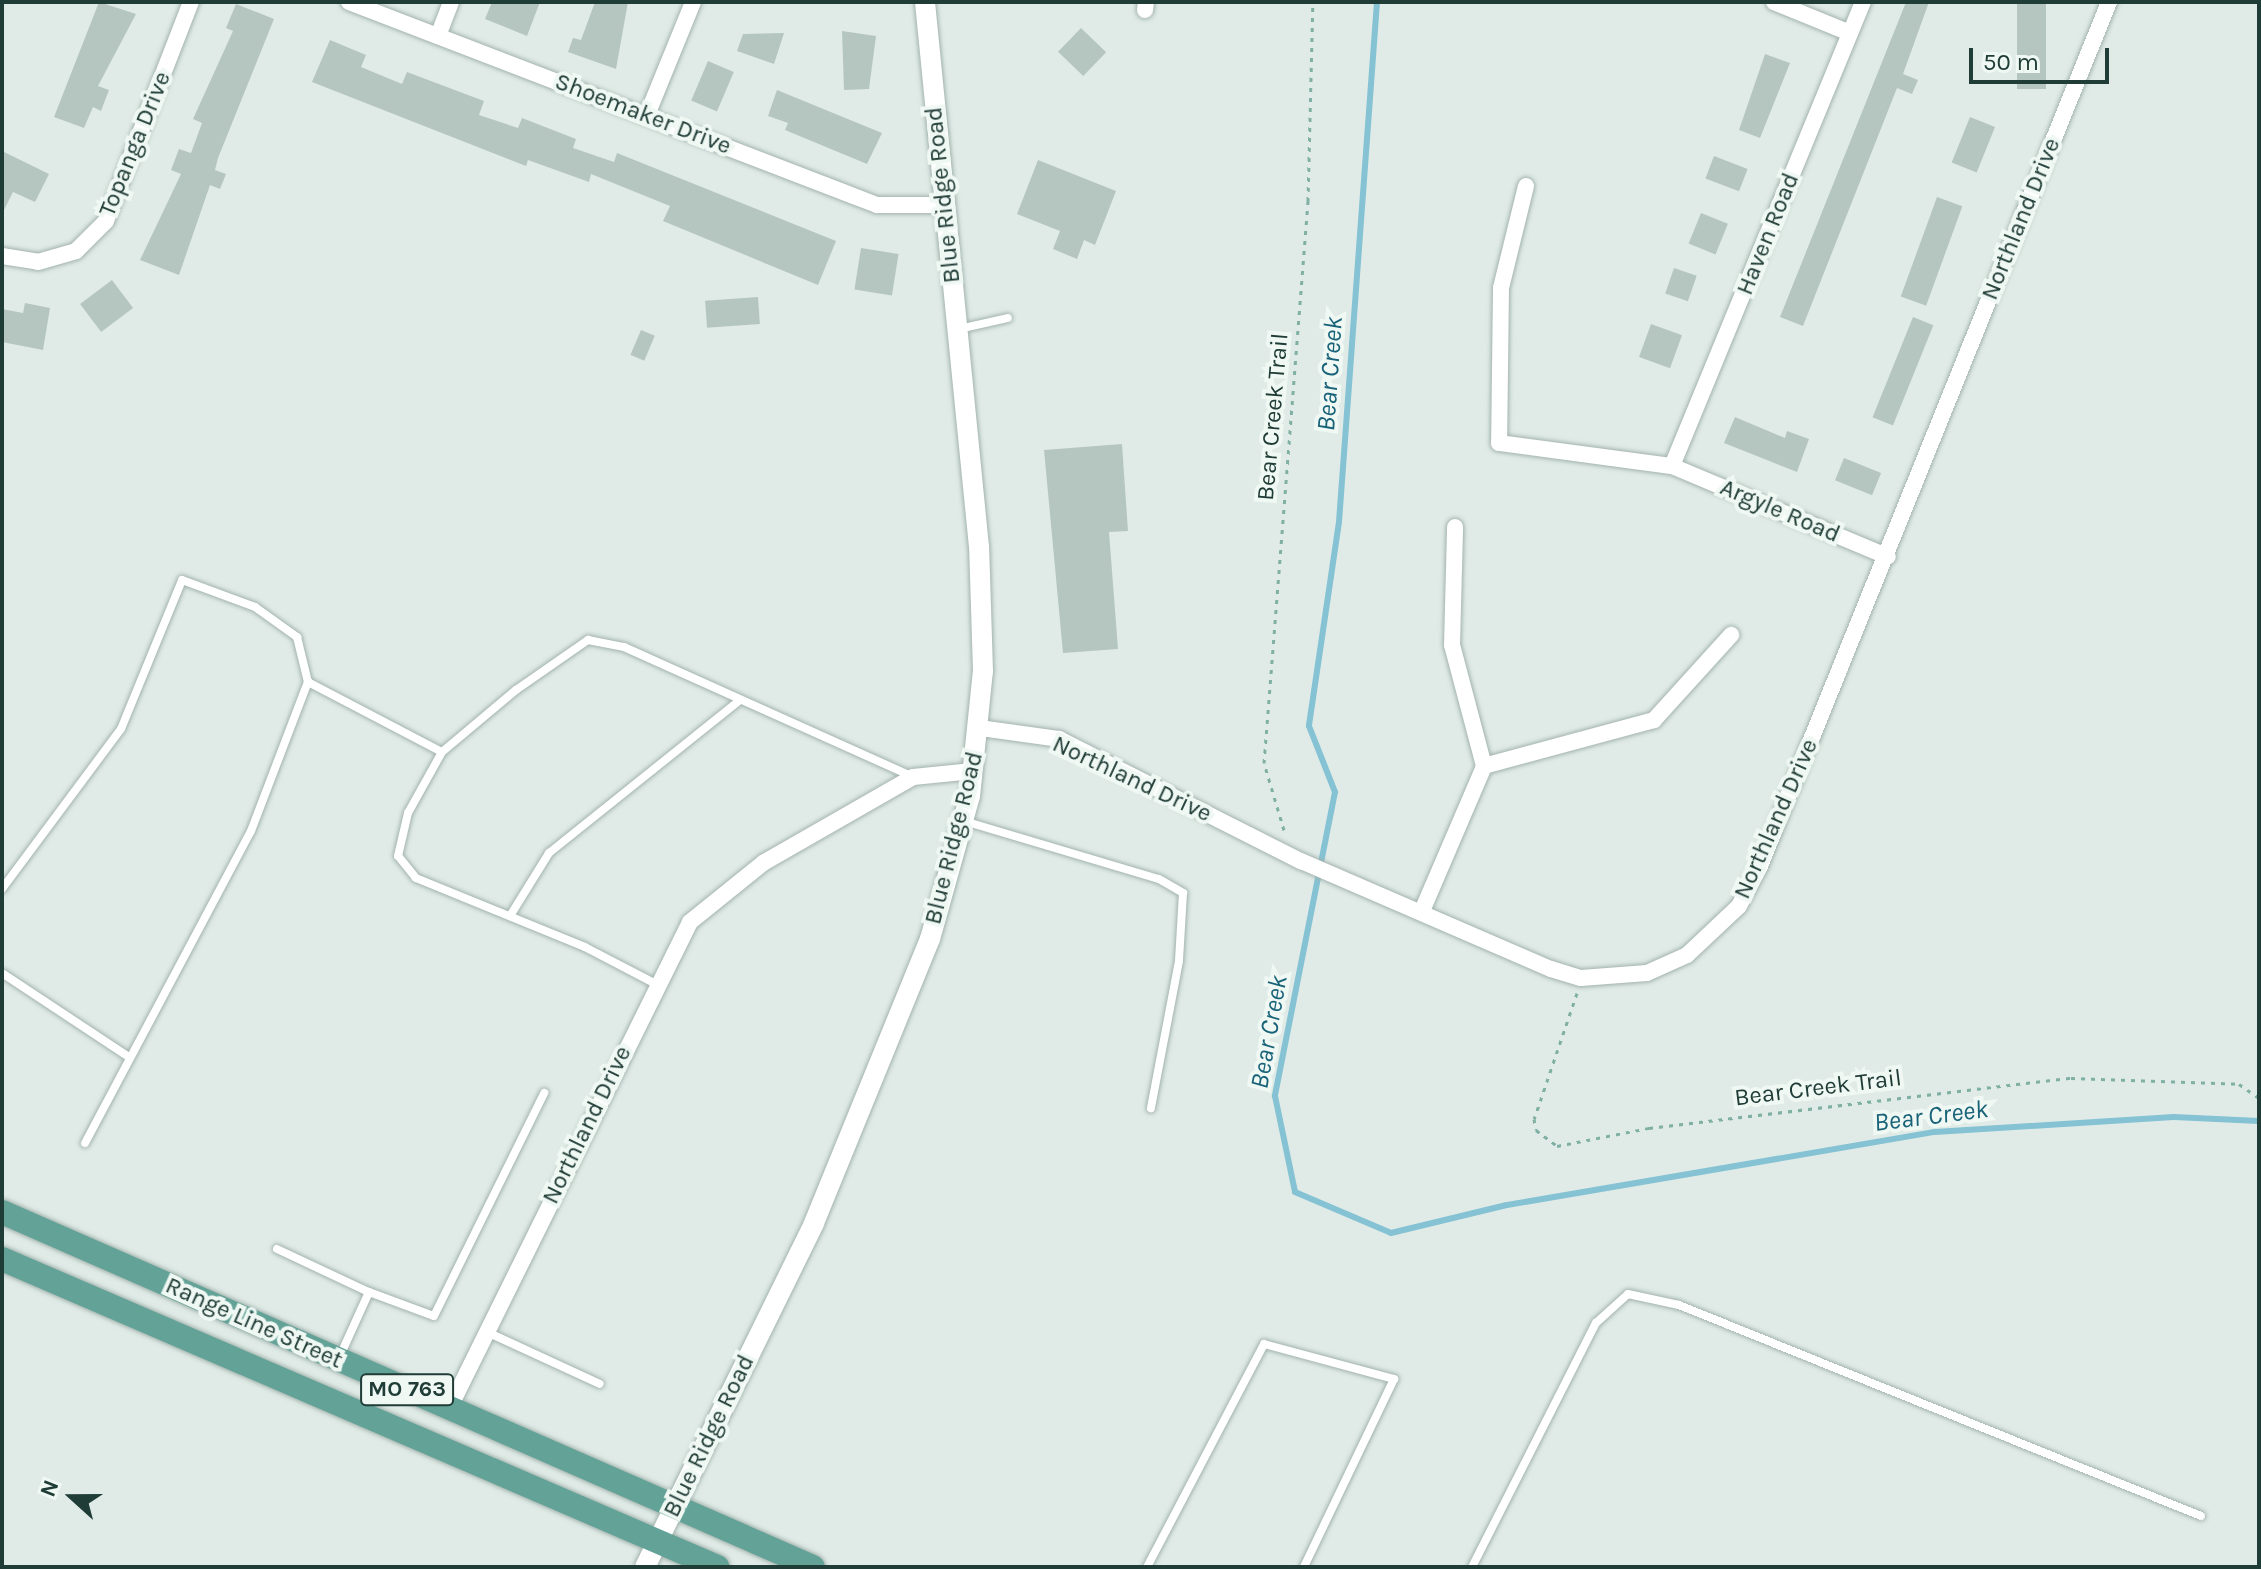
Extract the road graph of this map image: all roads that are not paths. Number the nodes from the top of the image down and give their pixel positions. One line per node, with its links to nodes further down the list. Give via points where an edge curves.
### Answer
1 (191, 2): 14 (street, Topanga Drive, via 106,221 76,251 38,262)
2 (349, 2): 10 (street, Shoemaker Drive)
3 (451, 2): 10 (street)
4 (693, 2): 11 (street)
5 (925, 2): 13 (street, Blue Ridge Road)
6 (1774, 2): 9 (street)
7 (1863, 2): 9 (street, Haven Road)
8 (2109, 2): 19 (street, Northland Drive)
9 (1850, 33): 17 (street, Haven Road)
10 (438, 36): 11 (street, Shoemaker Drive)
11 (647, 115): 13 (street, Shoemaker Drive, via 877,205)
12 (1526, 186): 17 (street, Argyle Road, via 1502,277 1499,443)
13 (941, 205): 16 (street, Blue Ridge Road)
14 (2, 256)
15 (1008, 318): 16 (lane)
16 (958, 329): 23 (street, Blue Ridge Road, via 979,547)
17 (1672, 466): 19 (street, Argyle Road)
18 (1455, 527): 25 (street, via 1452,645)
19 (1888, 557): 30 (street, Northland Drive, via 1760,866 1739,906 1696,948 1647,973 1581,978)
20 (1731, 635): 25 (street, via 1654,720)
21 (308, 682): 24 (lane); 29 (lane, via 297,637 255,607 182,580 121,729); 34 (lane, via 251,831)
22 (739, 701): 24 (lane, via 624,647 588,640); 27 (lane); 31 (lane, via 549,853)
23 (980, 728): 26 (street, Blue Ridge Road); 30 (street, Northland Drive, via 1059,739 1301,861)
24 (442, 752): 31 (lane, via 408,813 398,856 416,878)
25 (1484, 766): 30 (street)
26 (973, 771): 27 (street, Northland Drive); 28 (street, Blue Ridge Road)
27 (913, 777): 33 (street, Northland Drive, via 751,873 690,922)
28 (964, 821): 36 (lane, via 1159,879 1183,893 1179,961); 46 (street, Blue Ridge Road, via 930,939 818,1214)
29 (2, 889)
30 (1422, 911)
31 (510, 916): 33 (lane)
32 (2, 973): 34 (lane)
33 (656, 984): 42 (street, Northland Drive)
34 (129, 1057): 37 (lane)
35 (544, 1093): 41 (lane, via 434,1316)
36 (1151, 1108)
37 (85, 1143)
38 (2, 1212): 43 (main road, Range Line Street / MO 763)
39 (277, 1249): 41 (lane)
40 (2, 1259): 48 (main road, Range Line Street / MO 763)
41 (369, 1292): 43 (lane)
42 (486, 1332): 44 (lane); 45 (street, Northland Drive)
43 (338, 1360): 45 (main road, Range Line Street / MO 763)
44 (600, 1384)
45 (449, 1409): 46 (main road, Range Line Street / MO 763)
46 (676, 1506): 48 (street, Blue Ridge Road); 51 (main road, Range Line Street / MO 763)
47 (2201, 1516): 54 (lane, via 1679,1305 1628,1294 1596,1323)
48 (658, 1541): 49 (street, Blue Ridge Road); 50 (main road, Range Line Street / MO 763)
49 (645, 1567)
50 (717, 1567)
51 (813, 1567)
52 (1147, 1567): 53 (lane, via 1264,1344 1394,1379)
53 (1304, 1567)
54 (1472, 1567)

